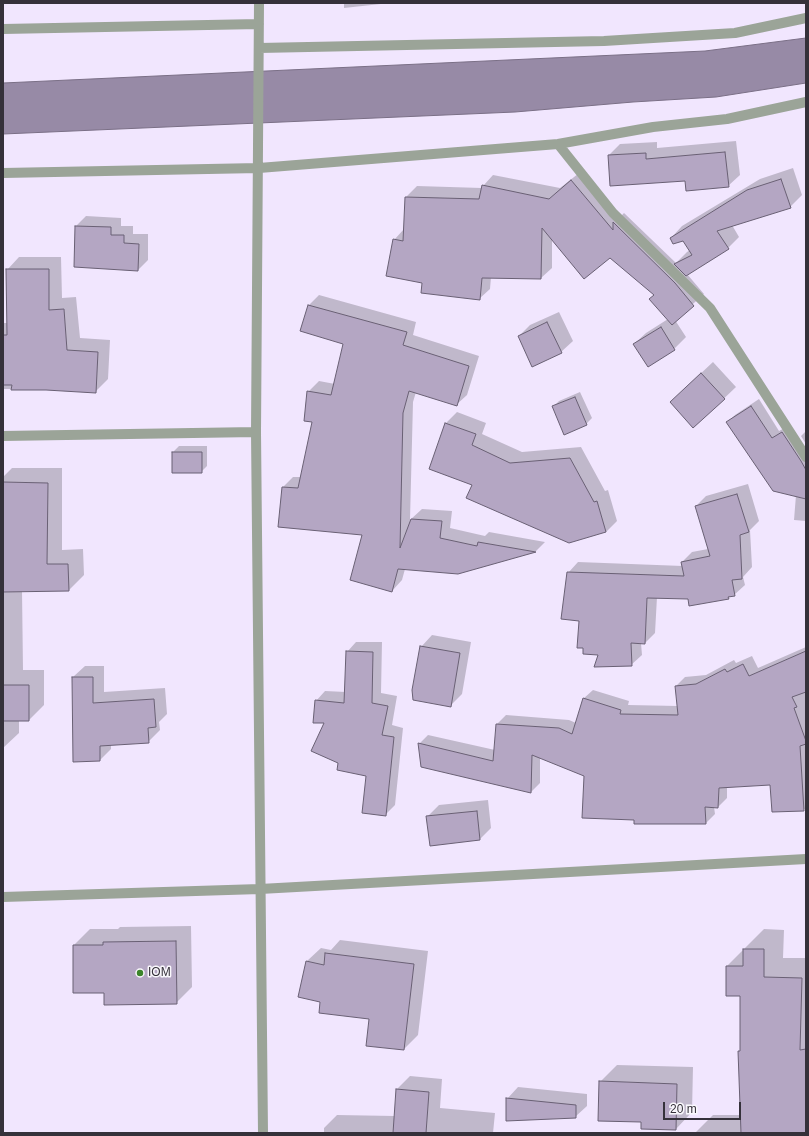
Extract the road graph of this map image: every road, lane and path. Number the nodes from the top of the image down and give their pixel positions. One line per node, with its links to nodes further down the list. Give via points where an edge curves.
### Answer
1 (259, 3): 3 (street)
2 (806, 18): 5 (street, via 735,32 604,41)
3 (259, 24): 4 (street); 5 (street)
4 (3, 29)
5 (259, 48): 8 (street)
6 (806, 102): 7 (street, via 727,119 654,126)
7 (558, 144): 8 (street); 12 (street, via 613,213 710,308)
8 (259, 168): 9 (street); 10 (street)
9 (3, 173)
10 (256, 432): 11 (street); 14 (street)
11 (3, 436)
12 (806, 457)
13 (805, 860): 14 (street)
14 (260, 889): 15 (street); 16 (street)
15 (3, 896)
16 (263, 1133)

